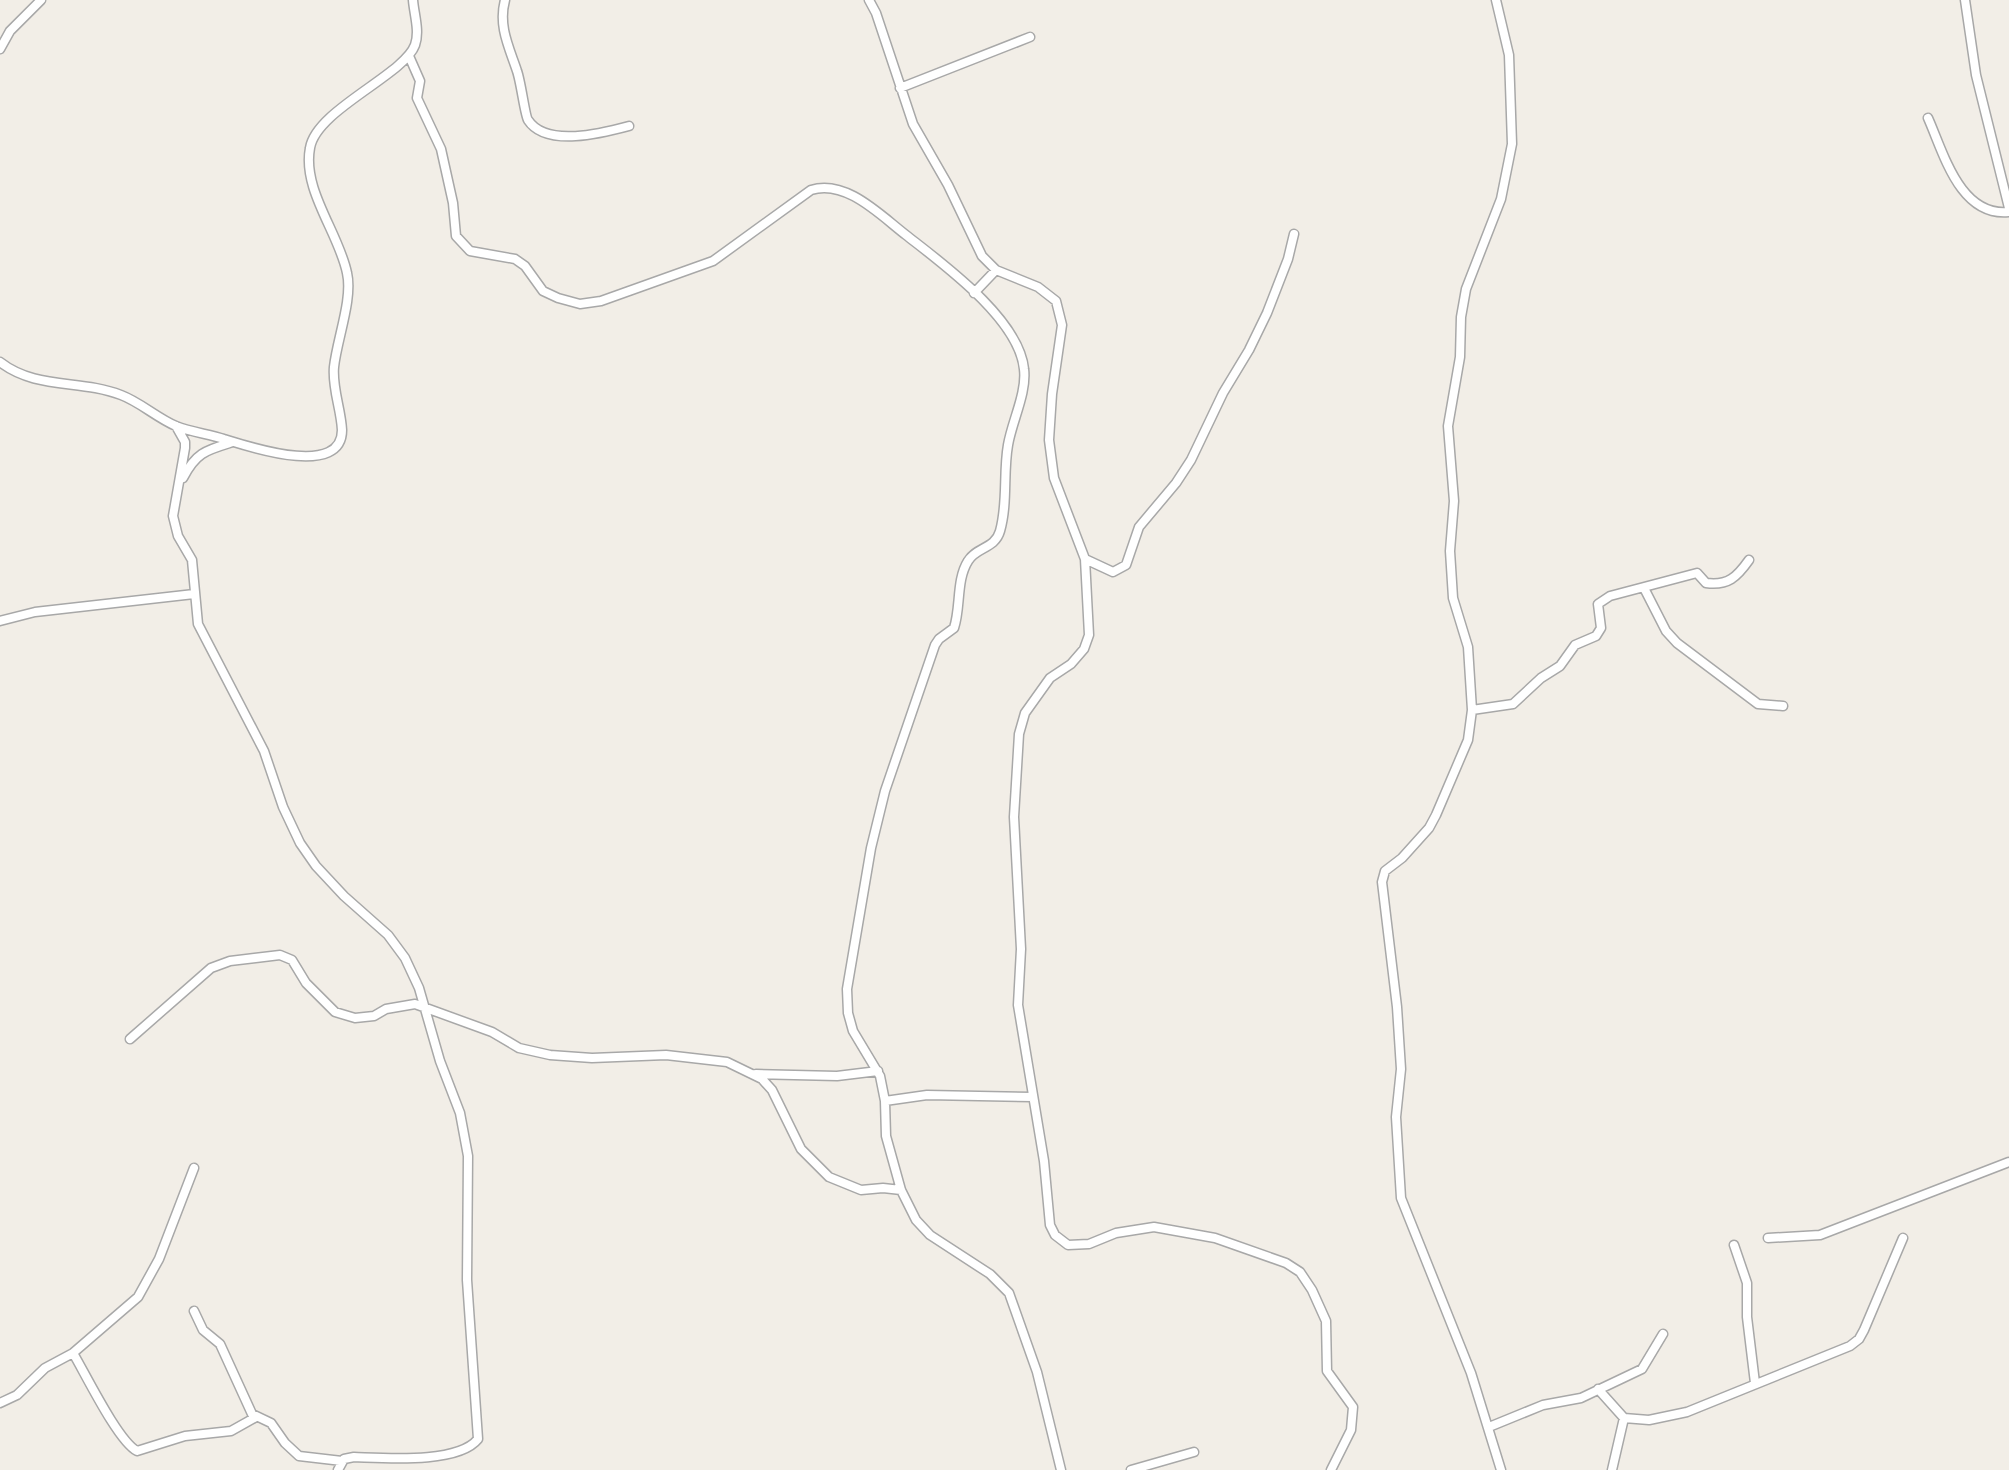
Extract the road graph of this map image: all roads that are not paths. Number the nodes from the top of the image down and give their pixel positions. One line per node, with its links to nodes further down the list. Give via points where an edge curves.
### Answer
1 (41, 0): 8 (street, via 10,31)
2 (413, 0): 9 (street, via 417,34)
3 (505, 0): 12 (street, via 501,26 523,88 530,123 548,134 566,136)
4 (869, 0): 10 (street)
5 (1496, 0): 27 (street, via 1509,55 1512,144 1501,199 1466,289 1448,426 1454,501 1450,551 1453,598 1468,647)
6 (1965, 0): 13 (street, via 1976,75)
7 (1030, 37): 10 (street)
8 (0, 49)
9 (409, 56): 16 (street, via 420,81 417,98 441,149 456,236 470,251 515,259 543,291 558,298 580,304 601,302 712,261 811,190 822,187 845,193 872,208); 19 (street, via 334,115 310,147 320,206 348,275 334,368 342,431 338,446 326,455 297,457)
10 (900, 88): 15 (street, via 913,124 948,185 970,236)
11 (1929, 118): 13 (street, via 1951,171 1974,202 1995,214)
12 (629, 126)
13 (2009, 210)
14 (1294, 234): 21 (street, via 1288,259 1250,350 1223,393 1186,468 1139,528 1126,565 1113,572)
15 (996, 270): 16 (street); 21 (street, via 1038,287 1056,301 1062,326 1049,440 1054,478)
16 (974, 293): 30 (street, via 1005,326 1018,350 1024,380 1008,447 1000,532 991,546 968,560 954,628 935,645 885,791 871,848 847,989 853,1031)
17 (0, 362): 18 (street, via 23,377 120,395)
18 (176, 426): 19 (street); 20 (street, via 185,442)
19 (233, 442): 20 (street, via 194,458)
20 (178, 486): 24 (street, via 173,516 178,536 192,560)
21 (1085, 559): 32 (street, via 1089,635 1084,649 1032,699 1019,734 1014,817 1021,949 1018,1005)
22 (1749, 560): 23 (street, via 1735,579 1726,583 1706,583 1696,573)
23 (1644, 588): 26 (street, via 1666,631 1677,643 1758,704); 27 (street, via 1623,592 1598,604 1600,633 1575,645 1565,662 1513,704)
24 (194, 594): 25 (street, via 35,612); 28 (street, via 198,624 264,751 300,843 315,866 388,935 405,958)
25 (0, 621)
26 (1783, 706)
27 (1472, 710): 48 (street, via 1468,741 1436,815 1429,828 1385,872 1382,882 1401,1059 1396,1117 1401,1198)
28 (424, 1006): 29 (street, via 386,1008 374,1016 355,1018 335,1012 306,983 292,960 280,955 257,956 211,968); 31 (street, via 492,1032 519,1048 550,1055 703,1058 727,1062); 50 (street, via 460,1113 468,1156 467,1280 478,1439 469,1449 452,1454 354,1457)
29 (130, 1040)
30 (878, 1071): 31 (street, via 837,1076); 33 (street)
31 (756, 1074): 36 (street, via 772,1090 793,1137 807,1157 829,1177 861,1190)
32 (1033, 1097): 33 (street, via 927,1095); 54 (street, via 1050,1225 1068,1245 1089,1245 1116,1233 1154,1227 1215,1238 1286,1263 1300,1272 1326,1321 1327,1371 1353,1407 1351,1430)
33 (885, 1101): 36 (street, via 886,1136)
34 (2009, 1162): 37 (street, via 1820,1235)
35 (194, 1168): 42 (street, via 159,1259 138,1297)
36 (900, 1190): 52 (street, via 916,1220 930,1235 990,1274 1009,1293 1037,1372)
37 (1768, 1238)
38 (1903, 1238): 43 (street, via 1859,1339 1838,1352)
39 (1734, 1245): 43 (street, via 1747,1282)
40 (194, 1311): 46 (street, via 202,1330 220,1344)
41 (1663, 1334): 44 (street, via 1642,1369)
42 (74, 1353): 45 (street, via 45,1368 17,1395); 46 (street, via 118,1430 137,1451 185,1436 231,1431)
43 (1755, 1383): 47 (street, via 1687,1412 1649,1420)
44 (1598, 1389): 47 (street); 48 (street)
45 (0, 1403)
46 (256, 1417): 50 (street, via 271,1423 299,1456)
47 (1624, 1418): 56 (street)
48 (1489, 1427): 55 (street)
49 (1194, 1452): 53 (street)
50 (342, 1461): 51 (street)
51 (338, 1470)
52 (1061, 1470)
53 (1131, 1470)
54 (1331, 1470)
55 (1501, 1470)
56 (1612, 1470)

